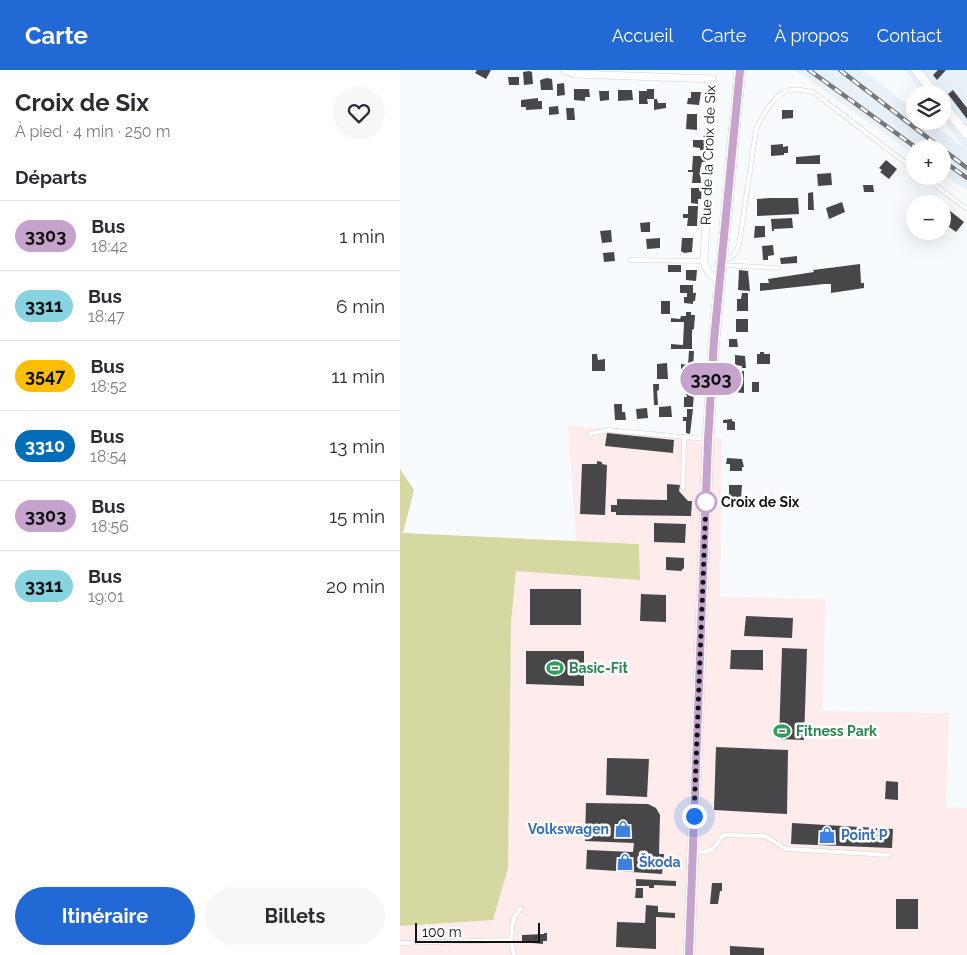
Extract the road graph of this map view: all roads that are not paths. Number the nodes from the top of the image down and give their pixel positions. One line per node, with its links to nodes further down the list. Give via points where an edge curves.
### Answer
1 (564, 70): 11 (street, Rue de la Croix de Six, via 575,74 713,79)
2 (740, 70): 12 (main road)
3 (916, 70): 4 (street)
4 (927, 85)
5 (951, 115): 6 (street)
6 (967, 134)
7 (906, 163): 12 (lane, via 813,92 786,90 778,95 758,125 739,245 732,257)
8 (935, 185): 9 (lane)
9 (967, 209)
10 (630, 260): 11 (lane)
11 (704, 261): 14 (street, via 711,276)
12 (722, 262): 13 (lane); 14 (main road)
13 (777, 268)
14 (720, 280): 17 (main road)
15 (590, 434): 16 (lane, via 608,430)
16 (684, 438): 17 (lane); 18 (lane)
17 (708, 440): 19 (main road)
18 (683, 488)
19 (693, 853): 20 (lane, via 708,852 717,846 723,835 765,836 786,849); 25 (main road)
20 (889, 855)
21 (521, 908): 22 (lane, via 513,919)
22 (511, 940): 23 (lane); 24 (lane)
23 (400, 943)
24 (514, 955)
25 (688, 955)

